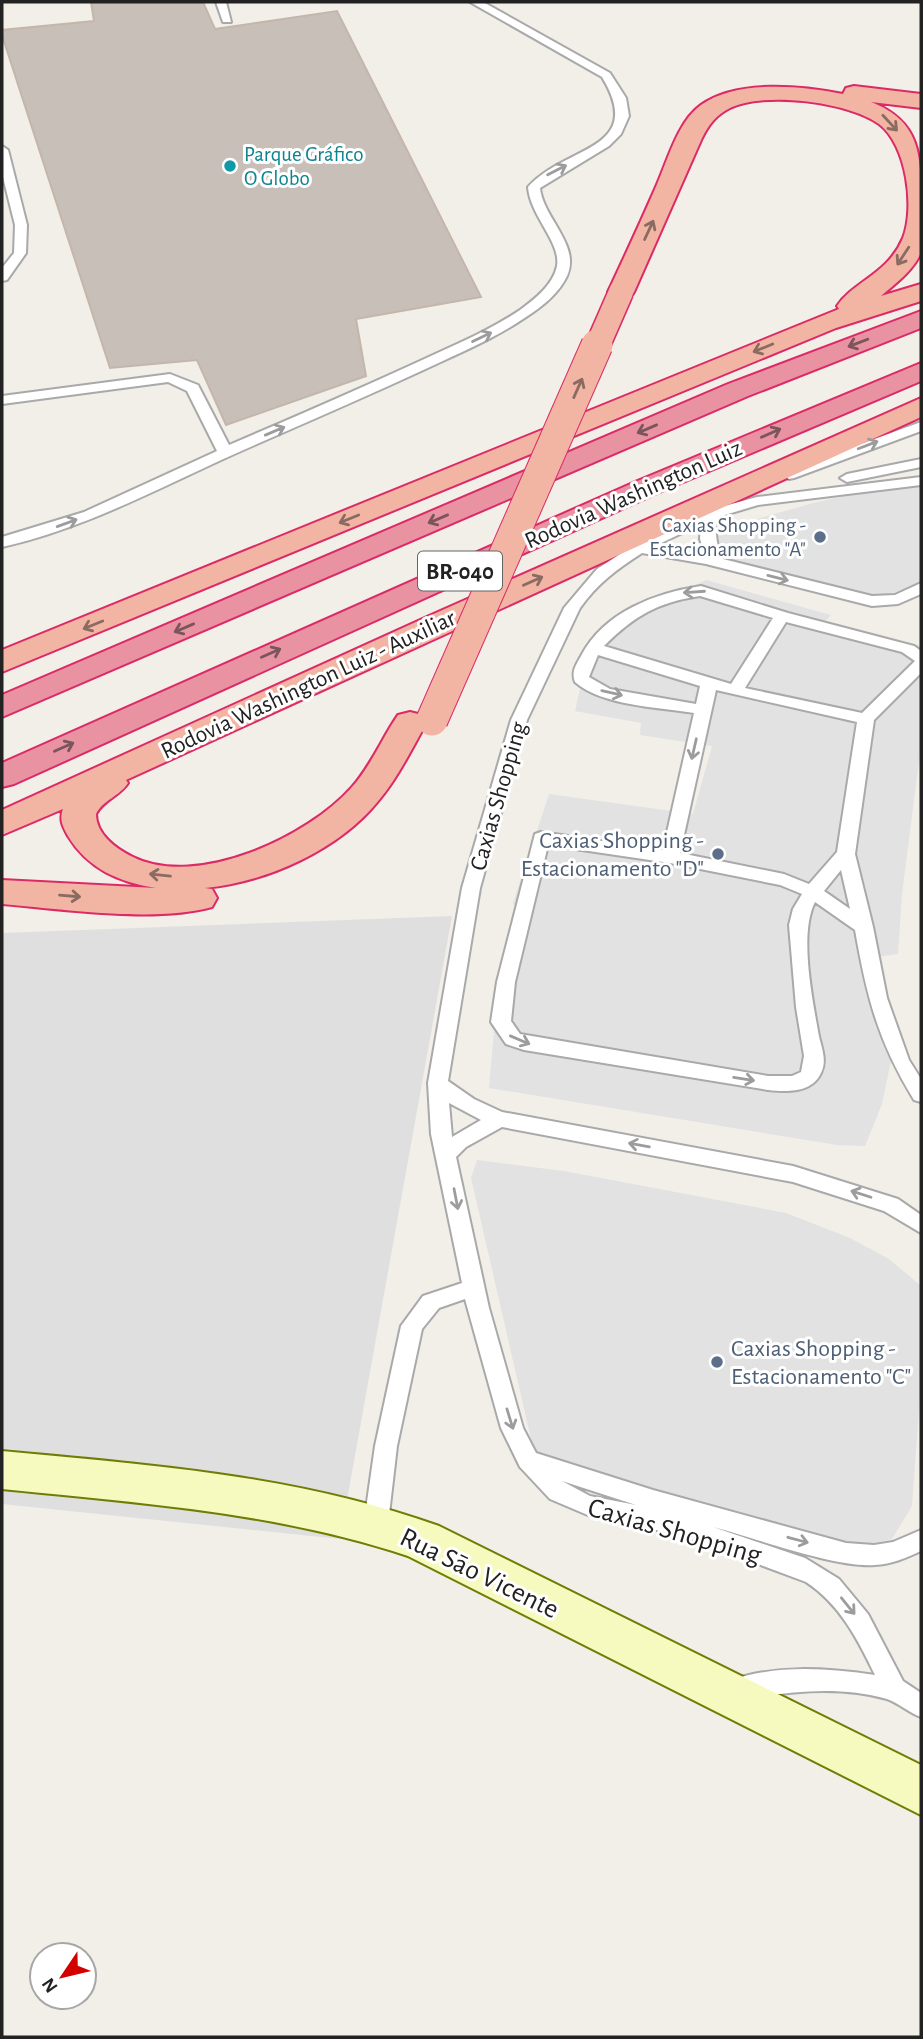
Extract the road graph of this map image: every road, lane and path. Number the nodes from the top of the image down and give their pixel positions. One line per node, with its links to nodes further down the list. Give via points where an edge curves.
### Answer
1 (220, 2): 3 (lane)
2 (475, 2): 18 (lane, one-way to 2, via 490,334 554,287 564,267 563,250 533,201 534,187 619,129 625,113 620,93 606,75)
3 (227, 20)
4 (921, 100): 11 (highway, via 767,88 723,92 696,103 677,127)
5 (921, 128): 7 (highway)
6 (2, 150): 9 (lane, via 21,225 20,253)
7 (910, 151): 8 (highway); 11 (highway, one-way to 7, via 702,118 716,105 762,95 855,103 888,119)
8 (921, 192): 13 (highway, one-way to 13, via 918,229 892,273)
9 (2, 277)
10 (921, 292): 13 (highway)
11 (608, 293): 38 (highway)
12 (921, 319): 35 (highway, BR-040, one-way to 35, via 738,390)
13 (826, 322): 31 (highway, one-way to 31)
14 (921, 371): 40 (highway, Rodovia Washington Luiz / BR-040, one-way to 14, via 645,488)
15 (2, 400): 18 (lane, via 170,378 193,388)
16 (921, 407): 23 (highway, Rodovia Washington Luiz - Auxiliar)
17 (921, 426): 23 (lane, one-way to 17)
18 (225, 453): 24 (lane, one-way to 18, via 34,536 89,515)
19 (921, 463): 21 (lane, Caxias Shopping)
20 (921, 481): 21 (lane, Caxias Shopping)
21 (787, 494): 22 (lane, Caxias Shopping)
22 (711, 514): 25 (lane, Caxias Shopping); 26 (lane, via 706,532)
23 (667, 521): 39 (highway, Rodovia Washington Luiz - Auxiliar, one-way to 23)
24 (2, 542)
25 (639, 548): 26 (lane); 47 (lane, Caxias Shopping, via 584,590 519,720 471,888)
26 (717, 562): 27 (lane, one-way to 27, via 872,601 898,599)
27 (921, 588)
28 (782, 616): 29 (lane, one-way to 29, via 718,594 688,592 624,617); 30 (lane); 34 (lane)
29 (593, 648): 33 (lane); 36 (lane, one-way to 36, via 581,678 591,687)
30 (917, 649)
31 (2, 662)
32 (921, 664): 37 (lane)
33 (709, 683): 34 (lane); 36 (lane)
34 (736, 691): 37 (lane)
35 (2, 707)
36 (703, 710): 43 (lane, one-way to 43)
37 (866, 719): 42 (lane)
38 (421, 721): 39 (highway, one-way to 39, via 366,792 329,826 288,851 236,869 194,876 157,876 125,868 96,851 79,827 79,813 91,796); 44 (highway, one-way to 38, via 138,901 197,898 276,878 315,859 373,814 400,781)
39 (159, 753): 41 (highway, Rodovia Washington Luiz - Auxiliar)
40 (2, 776)
41 (2, 824)
42 (846, 854): 45 (lane); 46 (lane)
43 (670, 857): 45 (lane, via 784,880); 45 (lane, one-way to 45, via 541,838 501,1002 501,1022 513,1039 787,1085 802,1081 815,1062 798,920)
44 (2, 892)
45 (813, 892): 46 (lane)
46 (864, 927): 48 (lane, via 888,1033)
47 (438, 1083): 49 (lane, via 461,1102); 50 (lane, Caxias Shopping, via 438,1113)
48 (921, 1095)
49 (499, 1119): 50 (lane); 51 (lane, one-way to 49, via 891,1205 793,1174)
50 (447, 1154): 52 (lane, Caxias Shopping, one-way to 52)
51 (921, 1225)
52 (474, 1288): 54 (lane, via 431,1302 412,1326 386,1446); 55 (lane, Caxias Shopping, one-way to 55, via 512,1428 543,1481 558,1480 584,1505)
53 (2, 1470): 54 (main road, Rua Sāo Vicente, via 258,1496)
54 (376, 1523): 58 (main road, Rua Sāo Vicente, via 422,1540)
55 (745, 1537): 56 (lane, Caxias Shopping, one-way to 56, via 874,1555 897,1552); 57 (lane, Caxias Shopping, one-way to 57, via 829,1584 852,1609)
56 (921, 1540)
57 (894, 1689): 58 (lane, via 816,1680); 59 (lane)
58 (724, 1692): 60 (main road, Rua Sāo Vicente)
59 (921, 1706)
60 (921, 1791)

